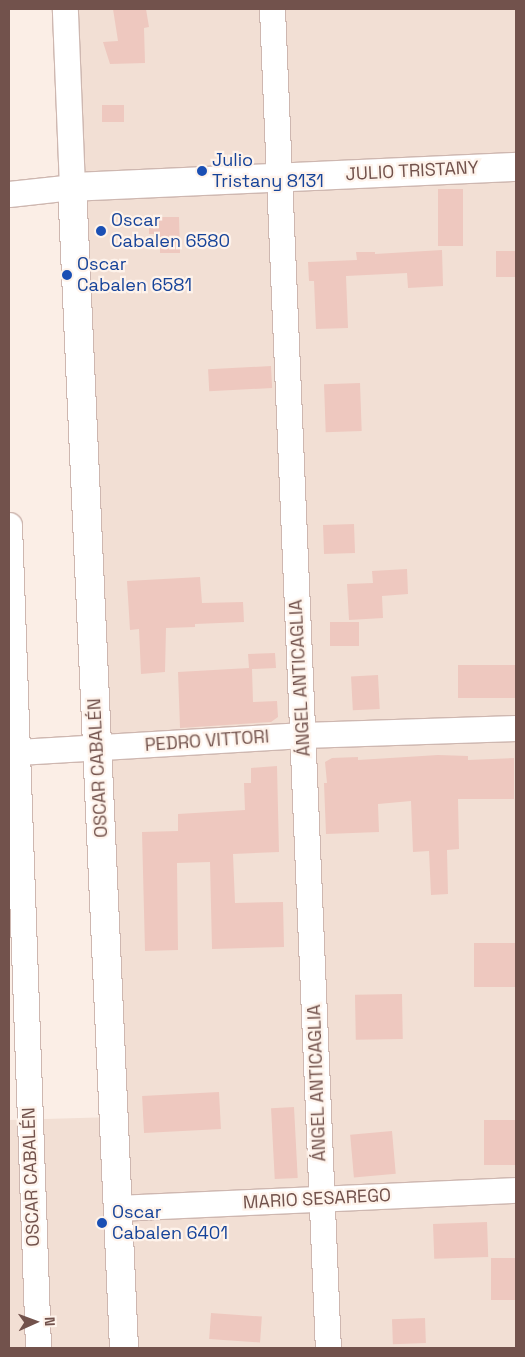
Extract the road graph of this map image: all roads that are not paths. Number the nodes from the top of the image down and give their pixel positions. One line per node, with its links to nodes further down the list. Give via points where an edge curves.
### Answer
1 (65, 9): 5 (street)
2 (272, 9): 4 (street, ÁNGEL ANTICAGLIA)
3 (516, 167): 4 (main road, JULIO TRISTANY)
4 (278, 178): 5 (main road, JULIO TRISTANY); 9 (street, ÁNGEL ANTICAGLIA)
5 (72, 187): 6 (street, JULIO TRISTANY); 11 (main road, OSCAR CABALÉN)
6 (9, 194)
7 (9, 525): 10 (street, OSCAR CABALÉN)
8 (516, 728): 9 (street, PEDRO VITTORI)
9 (303, 734): 11 (street, PEDRO VITTORI); 14 (street, ÁNGEL ANTICAGLIA)
10 (15, 741): 11 (street, PEDRO VITTORI); 12 (street, OSCAR CABALÉN)
11 (97, 748): 15 (main road, OSCAR CABALÉN)
12 (19, 1104): 16 (street, OSCAR CABALÉN)
13 (516, 1190): 14 (street, MARIO SESAREGO)
14 (321, 1199): 15 (street, MARIO SESAREGO); 18 (street, ÁNGEL ANTICAGLIA)
15 (118, 1208): 17 (main road, OSCAR CABALÉN)
16 (38, 1348)
17 (124, 1348)
18 (328, 1348)

